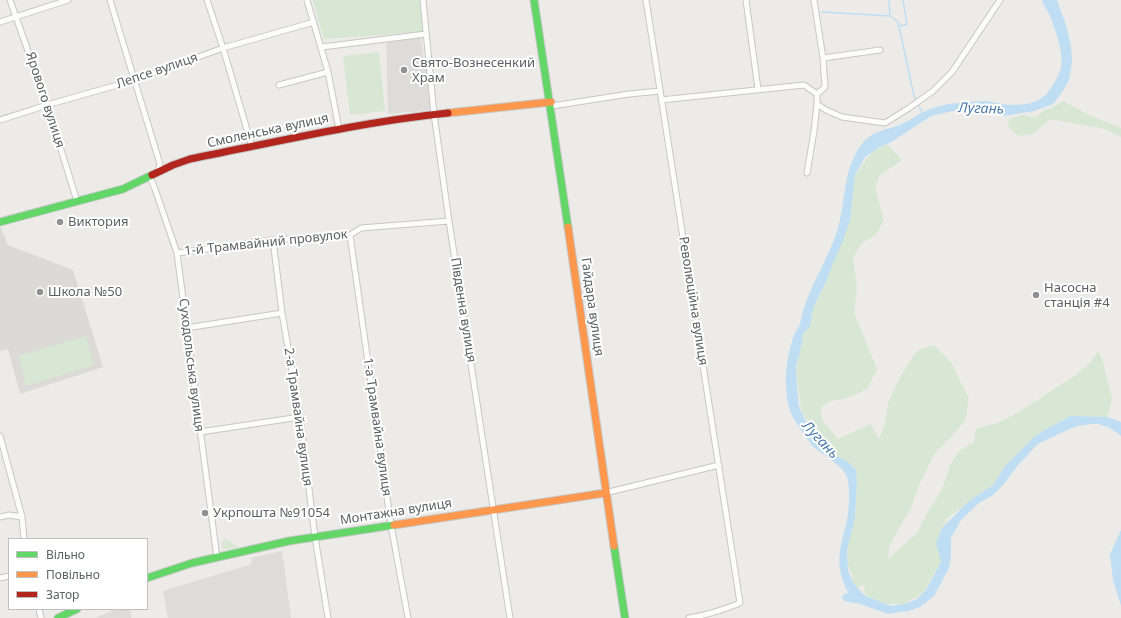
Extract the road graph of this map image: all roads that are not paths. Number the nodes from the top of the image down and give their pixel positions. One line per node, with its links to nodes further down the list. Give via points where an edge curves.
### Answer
1 (10, 0): 12 (street, Ярового вулиця)
2 (68, 0): 12 (street)
3 (110, 0): 21 (street)
4 (206, 0): 17 (street)
5 (307, 0): 14 (street)
6 (423, 0): 15 (street, Південна вулиця)
7 (534, 0): 27 (street, Гайдара вулиця)
8 (646, 0): 24 (street, Революційна вулиця)
9 (746, 0): 23 (street)
10 (814, 0): 19 (street)
11 (1000, 0): 28 (street, via 952,72 933,91 885,123 842,117)
12 (16, 16): 13 (street); 29 (street, Ярового вулиця)
13 (0, 22)
14 (314, 22): 16 (street); 17 (street, Лепсе вулиця)
15 (426, 34): 16 (street); 30 (street, Південна вулиця)
16 (322, 47): 20 (street)
17 (223, 48): 21 (street, Лепсе вулиця); 33 (street)
18 (880, 50): 19 (street)
19 (823, 58): 25 (street, via 825,87)
20 (328, 72): 22 (street); 32 (street)
21 (135, 80): 29 (street, Лепсе вулиця); 34 (street, via 160,164)
22 (279, 85)
23 (758, 89): 25 (street, via 804,85); 26 (street)
24 (660, 91): 26 (street, Революційна вулиця); 27 (street)
25 (817, 94): 28 (street)
26 (661, 100): 49 (street, Революційна вулиця)
27 (552, 104): 30 (street, Смоленська вулиця); 50 (street, Гайдара вулиця)
28 (817, 104): 35 (street)
29 (47, 105): 31 (street, Лепсе вулиця); 37 (street, Ярового вулиця)
30 (434, 114): 32 (street, Смоленська вулиця); 38 (street, Південна вулиця)
31 (0, 120)
32 (339, 128): 33 (street, Смоленська вулиця)
33 (252, 147): 34 (street, Смоленська вулиця, via 181,161)
34 (158, 172): 36 (street, Смоленська вулиця)
35 (807, 172)
36 (150, 177): 37 (street, Смоленська вулиця, via 123,189); 42 (street, Суходольська вулиця)
37 (77, 202): 39 (street, Смоленська вулиця)
38 (449, 220): 40 (street, 1-й Трамвайний провулок, via 361,228); 51 (street, Південна вулиця)
39 (0, 222)
40 (350, 235): 41 (street, 1-й Трамвайний провулок); 54 (street, 1-а Трамвайна вулиця)
41 (274, 240): 42 (street, 1-й Трамвайний провулок); 43 (street, 2-а Трамвайна вулиця)
42 (177, 253): 44 (street, Суходольська вулиця)
43 (282, 313): 44 (street); 45 (street, 2-а Трамвайна вулиця)
44 (186, 328): 46 (street, Суходольська вулиця)
45 (300, 418): 46 (street); 55 (street, 2-а Трамвайна вулиця)
46 (200, 432): 57 (street, Суходольська вулиця)
47 (0, 436): 48 (street)
48 (3, 456): 53 (street)
49 (719, 465): 50 (street); 65 (street, Революційна вулиця, via 740,603 721,611)
50 (605, 492): 51 (street, Монтажна вулиця); 64 (street, Гайдара вулиця)
51 (493, 509): 54 (street, Монтажна вулиця); 63 (street, Південна вулиця)
52 (0, 517): 53 (street)
53 (22, 517): 56 (street)
54 (391, 525): 55 (street, Монтажна вулиця); 62 (street, 1-а Трамвайна вулиця)
55 (315, 537): 57 (street, Монтажна вулиця); 61 (street, 2-а Трамвайна вулиця)
56 (24, 538)
57 (217, 558): 58 (street, Монтажна вулиця)
58 (148, 578)
59 (74, 610): 60 (street)
60 (58, 618)
61 (328, 618)
62 (408, 618)
63 (510, 618)
64 (625, 618)
65 (689, 618)

